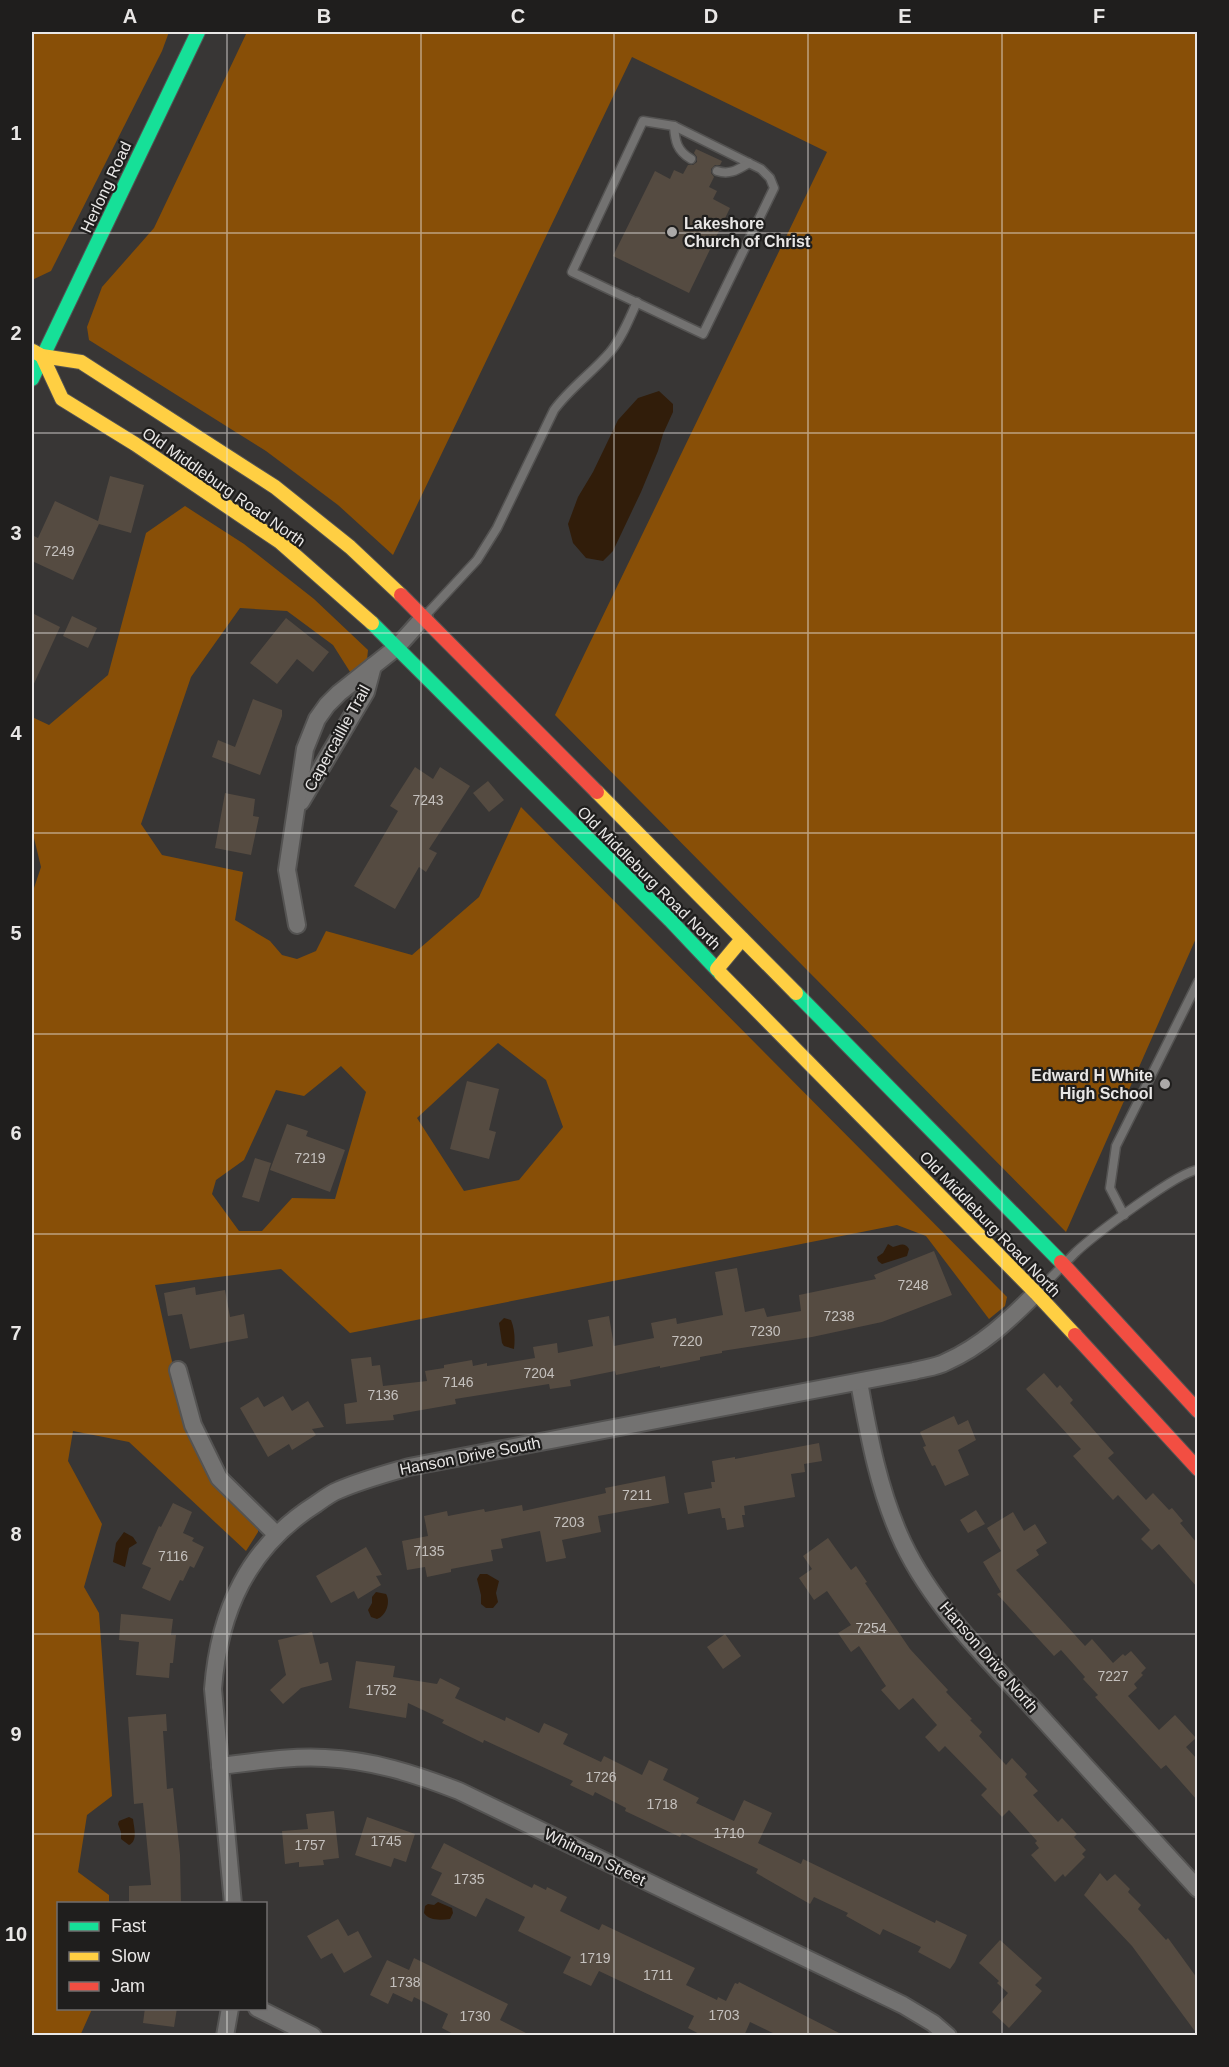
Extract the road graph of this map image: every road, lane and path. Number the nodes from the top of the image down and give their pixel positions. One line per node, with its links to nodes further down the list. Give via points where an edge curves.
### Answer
1 (198, 32): 7 (main road, Herlong Road, via 60,323)
2 (674, 126): 3 (lane, via 676,143 682,154); 4 (lane); 6 (lane, via 643,121 572,272)
3 (691, 159)
4 (749, 163): 5 (lane, via 734,172); 6 (lane, via 761,169 774,188 703,334)
5 (717, 171)
6 (637, 302): 9 (lane, via 610,353 554,410 497,528 477,560)
7 (37, 353): 8 (main road, Herlong Road); 9 (main road, Old Middleburg Road North, via 81,362 274,487 350,547); 10 (main road, Old Middleburg Road North, via 62,399 280,542)
8 (32, 379)
9 (424, 617): 10 (street, Capercaillie Trail); 14 (main road, Old Middleburg Road North)
10 (397, 647): 11 (street, Capercaillie Trail); 15 (main road, Old Middleburg Road North)
11 (373, 666): 12 (street, Capercaillie Trail, via 366,692); 12 (street, Capercaillie Trail, via 339,693 317,718 305,749)
12 (296, 808): 13 (street, Capercaillie Trail, via 287,870)
13 (297, 925)
14 (742, 939): 15 (main road); 19 (main road, Old Middleburg Road North)
15 (717, 969): 20 (main road, Old Middleburg Road North)
16 (1197, 982): 18 (lane, via 1116,1146 1110,1188)
17 (1197, 1170): 18 (lane, via 1160,1188)
18 (1124, 1215): 19 (lane)
19 (1064, 1265): 20 (lane); 23 (main road, Old Middleburg Road North)
20 (1036, 1293): 22 (street, Hanson Drive South, via 998,1331 944,1363); 24 (main road, Old Middleburg Road North)
21 (178, 1370): 25 (street, via 193,1425 219,1478)
22 (859, 1382): 25 (street, Hanson Drive South, via 409,1467 337,1491); 27 (street, Hanson Drive North, via 871,1448 886,1500 904,1544 928,1585 967,1637)
23 (1197, 1411)
24 (1197, 1469)
25 (276, 1534): 26 (street, Hanson Drive South, via 236,1593 215,1659 213,1689)
26 (220, 1766): 28 (street, Hanson Drive South); 33 (street, Whitman Street, via 326,1758 373,1763 419,1776 459,1791 903,2006)
27 (1197, 1889)
28 (233, 1902)
29 (230, 2010): 31 (street)
30 (261, 2010): 32 (street)
31 (225, 2036)
32 (313, 2036)
33 (948, 2036)

